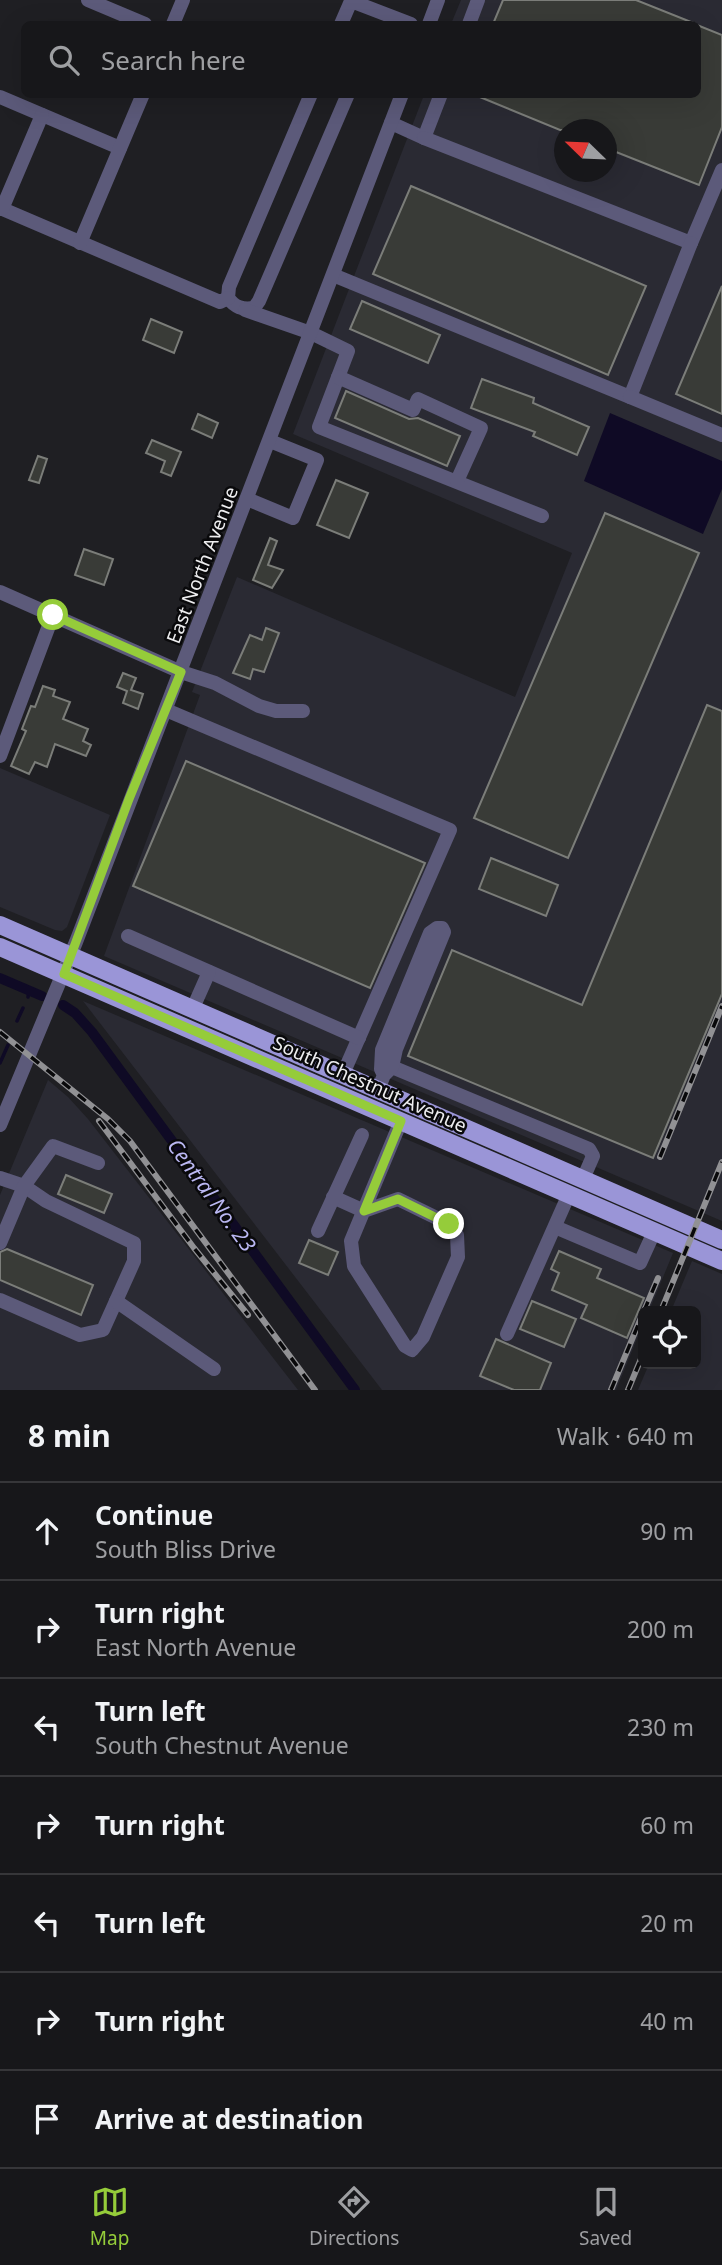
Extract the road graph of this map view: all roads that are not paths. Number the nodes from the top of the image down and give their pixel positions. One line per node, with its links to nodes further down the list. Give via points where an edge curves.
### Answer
1 (88, 0): 7 (street)
2 (183, 0): 8 (street)
3 (351, 0): 6 (street); 9 (street)
4 (438, 0): 10 (street)
5 (478, 0): 11 (street)
6 (380, 19)
7 (138, 21)
8 (174, 21)
9 (342, 21)
10 (430, 21)
11 (470, 21)
12 (0, 97): 18 (street)
13 (141, 98): 21 (street)
14 (309, 98): 27 (street)
15 (346, 98): 28 (street, via 259,301 254,309)
16 (400, 98): 19 (street, East North Avenue)
17 (439, 98): 20 (street)
18 (42, 115): 21 (street); 23 (street)
19 (391, 123): 20 (street); 26 (street, East North Avenue)
20 (424, 138): 25 (street)
21 (120, 148): 24 (street)
22 (722, 170): 25 (street)
23 (1, 208): 24 (street)
24 (80, 243): 27 (street, via 220,302)
25 (691, 243): 31 (street)
26 (333, 275): 29 (street, East North Avenue); 31 (street)
27 (228, 298): 28 (street)
28 (245, 310): 29 (street)
29 (311, 333): 30 (street, via 348,351); 33 (street, East North Avenue)
30 (338, 377): 34 (street, via 319,427); 34 (street, via 413,410 418,399 481,428)
31 (630, 397): 32 (street)
32 (722, 435)
33 (270, 441): 35 (street, East North Avenue); 35 (street, via 317,460 293,517)
34 (457, 481): 36 (street)
35 (247, 499): 39 (street, East North Avenue)
36 (542, 516)
37 (0, 592): 38 (street)
38 (53, 615): 39 (street); 42 (street)
39 (181, 672): 40 (street, East North Avenue); 41 (street, via 215,682 259,706)
40 (166, 710): 46 (street, East North Avenue); 50 (street, via 450,830)
41 (303, 710)
42 (0, 756)
43 (0, 925): 46 (main road, South Chestnut Avenue)
44 (128, 936): 47 (street)
45 (0, 947): 48 (main road, South Chestnut Avenue)
46 (71, 955): 48 (street, East North Avenue); 49 (main road, South Chestnut Avenue)
47 (209, 972): 49 (street); 50 (street)
48 (60, 982): 53 (main road, South Chestnut Avenue); 54 (street, East North Avenue)
49 (193, 1009): 51 (main road, South Chestnut Avenue)
50 (359, 1038): 51 (street)
51 (343, 1074): 52 (main road, South Chestnut Avenue)
52 (385, 1077): 52 (street, via 382,1050 430,933 442,928); 58 (main road, South Chestnut Avenue); 58 (street, via 589,1149 593,1156)
53 (401, 1121): 60 (main road, South Chestnut Avenue); 62 (street)
54 (0, 1125)
55 (362, 1135): 61 (street)
56 (98, 1163): 59 (street, via 53,1146)
57 (0, 1178): 59 (street)
58 (583, 1179): 66 (main road, South Chestnut Avenue)
59 (24, 1186): 67 (street); 70 (street, via 134,1243 134,1261)
60 (569, 1194): 63 (street); 65 (main road, South Chestnut Avenue)
61 (333, 1197): 62 (street); 64 (street)
62 (364, 1211): 62 (street, via 398,1199 449,1224 457,1235 458,1257 423,1337 412,1350 354,1266 351,1241)
63 (555, 1227): 65 (street, via 640,1263); 71 (street)
64 (318, 1231)
65 (654, 1231): 68 (main road, South Chestnut Avenue)
66 (722, 1240)
67 (0, 1243)
68 (722, 1261)
69 (0, 1300): 70 (street, via 79,1335 103,1330)
70 (116, 1301): 72 (street)
71 (507, 1334)
72 (214, 1369)

